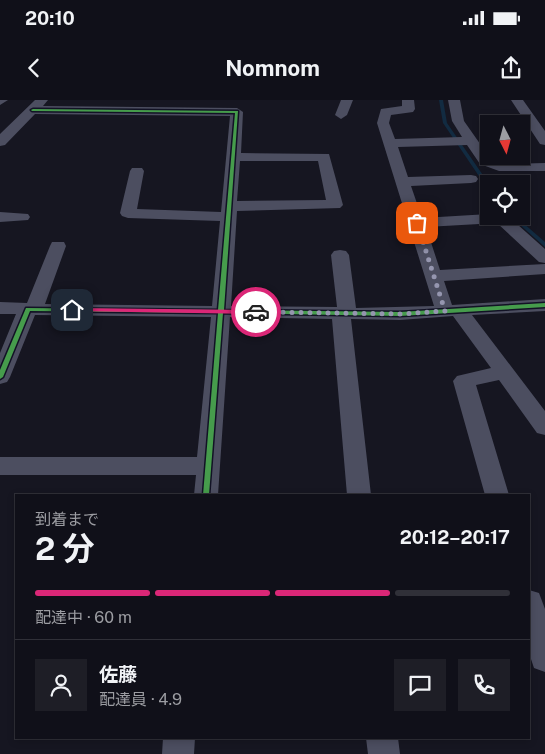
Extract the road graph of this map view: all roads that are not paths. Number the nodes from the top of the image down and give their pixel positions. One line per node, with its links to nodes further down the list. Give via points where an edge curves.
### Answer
1 (347, 100): 6 (street)
2 (408, 100): 12 (street, via 409,109 385,112 383,123)
3 (454, 100): 9 (street, via 458,121)
4 (517, 100): 10 (street)
5 (37, 105): 8 (street); 13 (street, via 237,112)
6 (341, 115)
7 (0, 125): 8 (street)
8 (15, 126): 11 (street)
9 (472, 141): 12 (street); 14 (street, via 485,161 504,168)
10 (545, 141)
11 (0, 142)
12 (390, 143): 17 (street)
13 (234, 157): 18 (street); 18 (street, via 324,157 335,205)
14 (545, 167)
15 (137, 171): 18 (street, via 128,213)
16 (471, 179): 17 (street)
17 (402, 182): 21 (street)
18 (228, 211): 31 (street)
19 (0, 216): 20 (street)
20 (22, 217)
21 (417, 223): 24 (street, via 501,218); 26 (street)
22 (58, 246): 29 (street)
23 (340, 255): 32 (street)
24 (545, 258)
25 (545, 269): 26 (street)
26 (434, 276): 30 (street)
27 (545, 305): 30 (street)
28 (0, 308): 29 (street)
29 (34, 309): 31 (street); 34 (street, via 28,309)
30 (452, 311): 32 (street); 33 (street)
31 (220, 312): 32 (street); 37 (street)
32 (344, 313): 39 (street)
33 (505, 372): 35 (street); 40 (street, via 464,380)
34 (0, 377)
35 (545, 427)
36 (0, 466): 37 (street)
37 (209, 466): 38 (street)
38 (206, 494)
39 (359, 494)
40 (498, 494)
41 (530, 606): 42 (street)
42 (545, 658)
43 (179, 739): 45 (street)
44 (382, 739): 46 (street)
45 (178, 754)
46 (384, 754)

